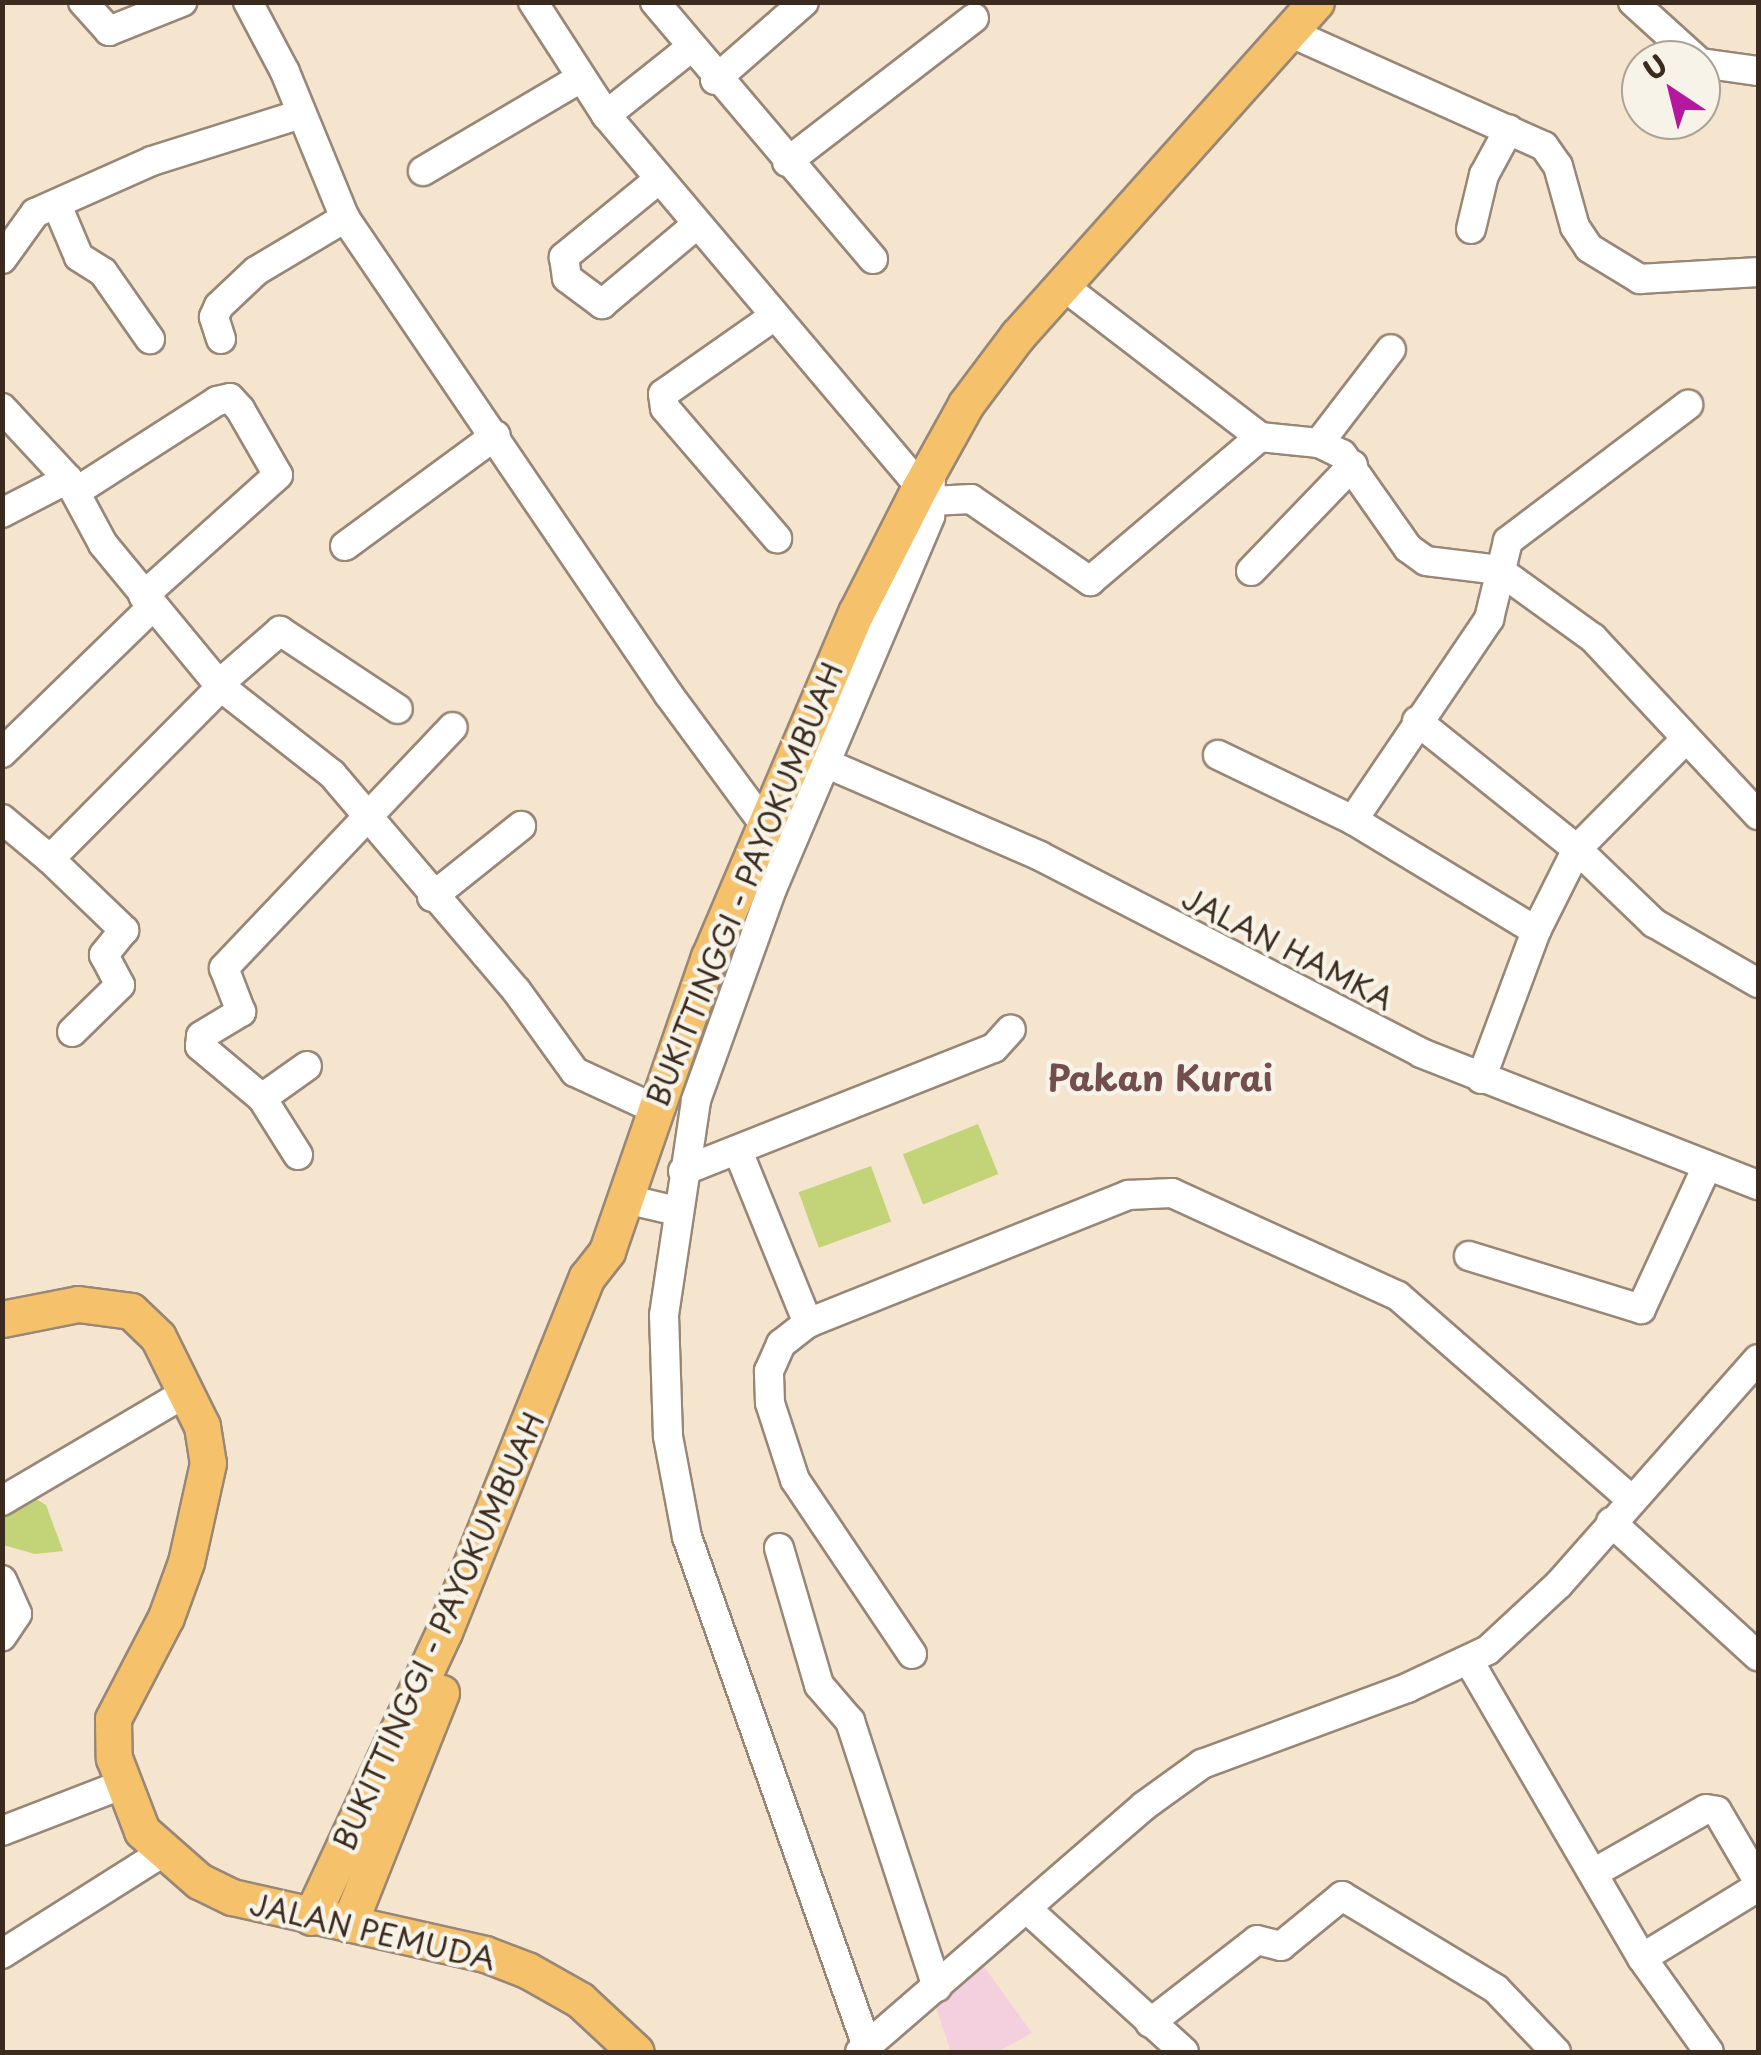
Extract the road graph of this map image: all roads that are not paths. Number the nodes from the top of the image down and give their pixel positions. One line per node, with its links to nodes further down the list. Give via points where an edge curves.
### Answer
1 (83, 2): 2 (street, via 109,31)
2 (182, 2)
3 (248, 2): 17 (street)
4 (532, 2): 15 (street)
5 (655, 2): 12 (street)
6 (804, 2): 16 (street)
7 (1316, 2): 10 (main road, BUKITTINGGI - PAYOKUMBUAH)
8 (1633, 2): 11 (street)
9 (974, 18): 20 (street)
10 (1290, 32): 19 (street); 30 (main road, BUKITTINGGI - PAYOKUMBUAH)
11 (1675, 40)
12 (689, 48): 16 (street); 18 (street)
13 (1721, 65): 14 (street)
14 (1758, 71)
15 (579, 79): 18 (street); 21 (street)
16 (715, 80): 20 (street)
17 (302, 114): 23 (street, via 152,162); 24 (street)
18 (606, 115): 22 (street)
19 (1509, 129): 26 (street, via 1484,176); 29 (street, via 1544,146 1558,166 1575,228 1610,262 1640,278)
20 (787, 162): 28 (street)
21 (423, 171)
22 (658, 180): 25 (street); 25 (street, via 564,258 567,278 602,304)
23 (57, 205): 27 (street, via 28,219); 33 (street, via 78,257 103,272)
24 (344, 218): 32 (street, via 256,271 231,294 214,317); 37 (street)
25 (696, 225): 31 (street)
26 (1471, 229)
27 (2, 259)
28 (873, 259)
29 (1758, 272)
30 (1062, 286): 38 (street); 42 (main road, BUKITTINGGI - PAYOKUMBUAH, via 966,404)
31 (773, 316): 42 (street); 44 (street, via 664,394 666,408)
32 (221, 339)
33 (150, 340)
34 (1391, 349): 39 (street)
35 (1688, 405): 47 (street, via 1508,541)
36 (2, 408): 41 (street)
37 (496, 435): 45 (street); 61 (street, via 637,649)
38 (1260, 437): 39 (street); 42 (street, via 1090,581 971,498)
39 (1319, 444): 40 (street)
40 (1352, 464): 46 (street); 47 (street, via 1408,548 1438,566)
41 (73, 485): 43 (street); 48 (street, via 103,544); 48 (street, via 218,401 230,398 243,414 278,475)
42 (928, 485): 54 (main road, BUKITTINGGI - PAYOKUMBUAH); 57 (street)
43 (2, 513)
44 (777, 538)
45 (345, 546)
46 (1251, 570)
47 (1499, 570): 51 (street, via 1489,620); 53 (street, via 1606,650)
48 (148, 601): 49 (street); 55 (street)
49 (220, 686): 50 (street, via 280,630); 59 (street, via 323,766); 65 (street)
50 (398, 708)
51 (1417, 721): 60 (street); 64 (street)
52 (452, 727): 59 (street)
53 (1684, 741): 58 (street); 64 (street)
54 (797, 750): 57 (street, JALAN HAMKA); 61 (main road, BUKITTINGGI - PAYOKUMBUAH)
55 (2, 753)
56 (1218, 755): 60 (street)
57 (830, 765): 72 (street, JALAN HAMKA, via 1040,856); 75 (street, via 724,1016)
58 (1758, 816)
59 (370, 818): 66 (street); 73 (street, via 224,968 241,1012 198,1041)
60 (1353, 820): 67 (street)
61 (766, 825): 74 (main road, BUKITTINGGI - PAYOKUMBUAH)
62 (521, 826): 66 (street)
63 (6, 829): 65 (street)
64 (1577, 850): 67 (street); 68 (street, via 1654,922)
65 (50, 860): 70 (street, via 124,930 104,956 120,985)
66 (432, 897): 74 (street, via 516,990 575,1072)
67 (1536, 931): 72 (street)
68 (1758, 983)
69 (1011, 1029): 76 (street, via 994,1048)
70 (72, 1032)
71 (307, 1066): 73 (street)
72 (1482, 1079): 78 (street, JALAN HAMKA)
73 (262, 1098): 77 (street)
74 (651, 1112): 75 (street); 81 (main road, BUKITTINGGI - PAYOKUMBUAH)
75 (690, 1131): 79 (street)
76 (738, 1151): 79 (street); 86 (street)
77 (298, 1155)
78 (1708, 1166): 80 (street, JALAN HAMKA); 84 (street, via 1641,1309)
79 (683, 1170): 82 (street)
80 (1758, 1186)
81 (626, 1199): 82 (street); 83 (main road, BUKITTINGGI - PAYOKUMBUAH)
82 (677, 1211): 110 (street, via 664,1315 673,1484)
83 (607, 1251): 104 (main road, BUKITTINGGI - PAYOKUMBUAH, via 586,1277 444,1632); 105 (main road, via 594,1304)
84 (1469, 1256)
85 (2, 1318): 88 (main road, JALAN PEMUDA, via 78,1304 131,1311 158,1337)
86 (808, 1323): 89 (street, via 1128,1195 1172,1194 1411,1304); 95 (street, via 781,1344 769,1371 781,1443 812,1512)
87 (1758, 1358): 89 (street)
88 (187, 1392): 90 (street); 98 (main road, JALAN PEMUDA, via 208,1462 166,1618 113,1718)
89 (1632, 1500): 91 (street)
90 (2, 1501)
91 (1611, 1522): 96 (street); 97 (street, via 1558,1584)
92 (779, 1548): 108 (street, via 819,1685 850,1720)
93 (2, 1580): 94 (street, via 17,1614)
94 (2, 1636)
95 (912, 1654)
96 (1758, 1656)
97 (1469, 1660): 101 (street); 103 (street, via 1202,1764)
98 (122, 1785): 99 (street); 100 (main road, JALAN PEMUDA, via 142,1830)
99 (2, 1831)
100 (162, 1853): 104 (main road, JALAN PEMUDA, via 232,1896); 106 (street)
101 (1597, 1871): 102 (street, via 1706,1809 1717,1811); 107 (street)
102 (1758, 1884): 107 (street)
103 (1028, 1909): 108 (street); 109 (street)
104 (311, 1917): 105 (main road, JALAN PEMUDA)
105 (349, 1924): 111 (main road, JALAN PEMUDA, via 527,1970 580,2000)
106 (2, 1954)
107 (1642, 1958): 114 (street)
108 (937, 1987): 110 (street)
109 (1150, 2023): 112 (street); 113 (street, via 1257,1940 1281,1946 1346,1899 1496,1989)
110 (865, 2051)
111 (636, 2052)
112 (1184, 2052)
113 (1556, 2052)
114 (1709, 2052)

